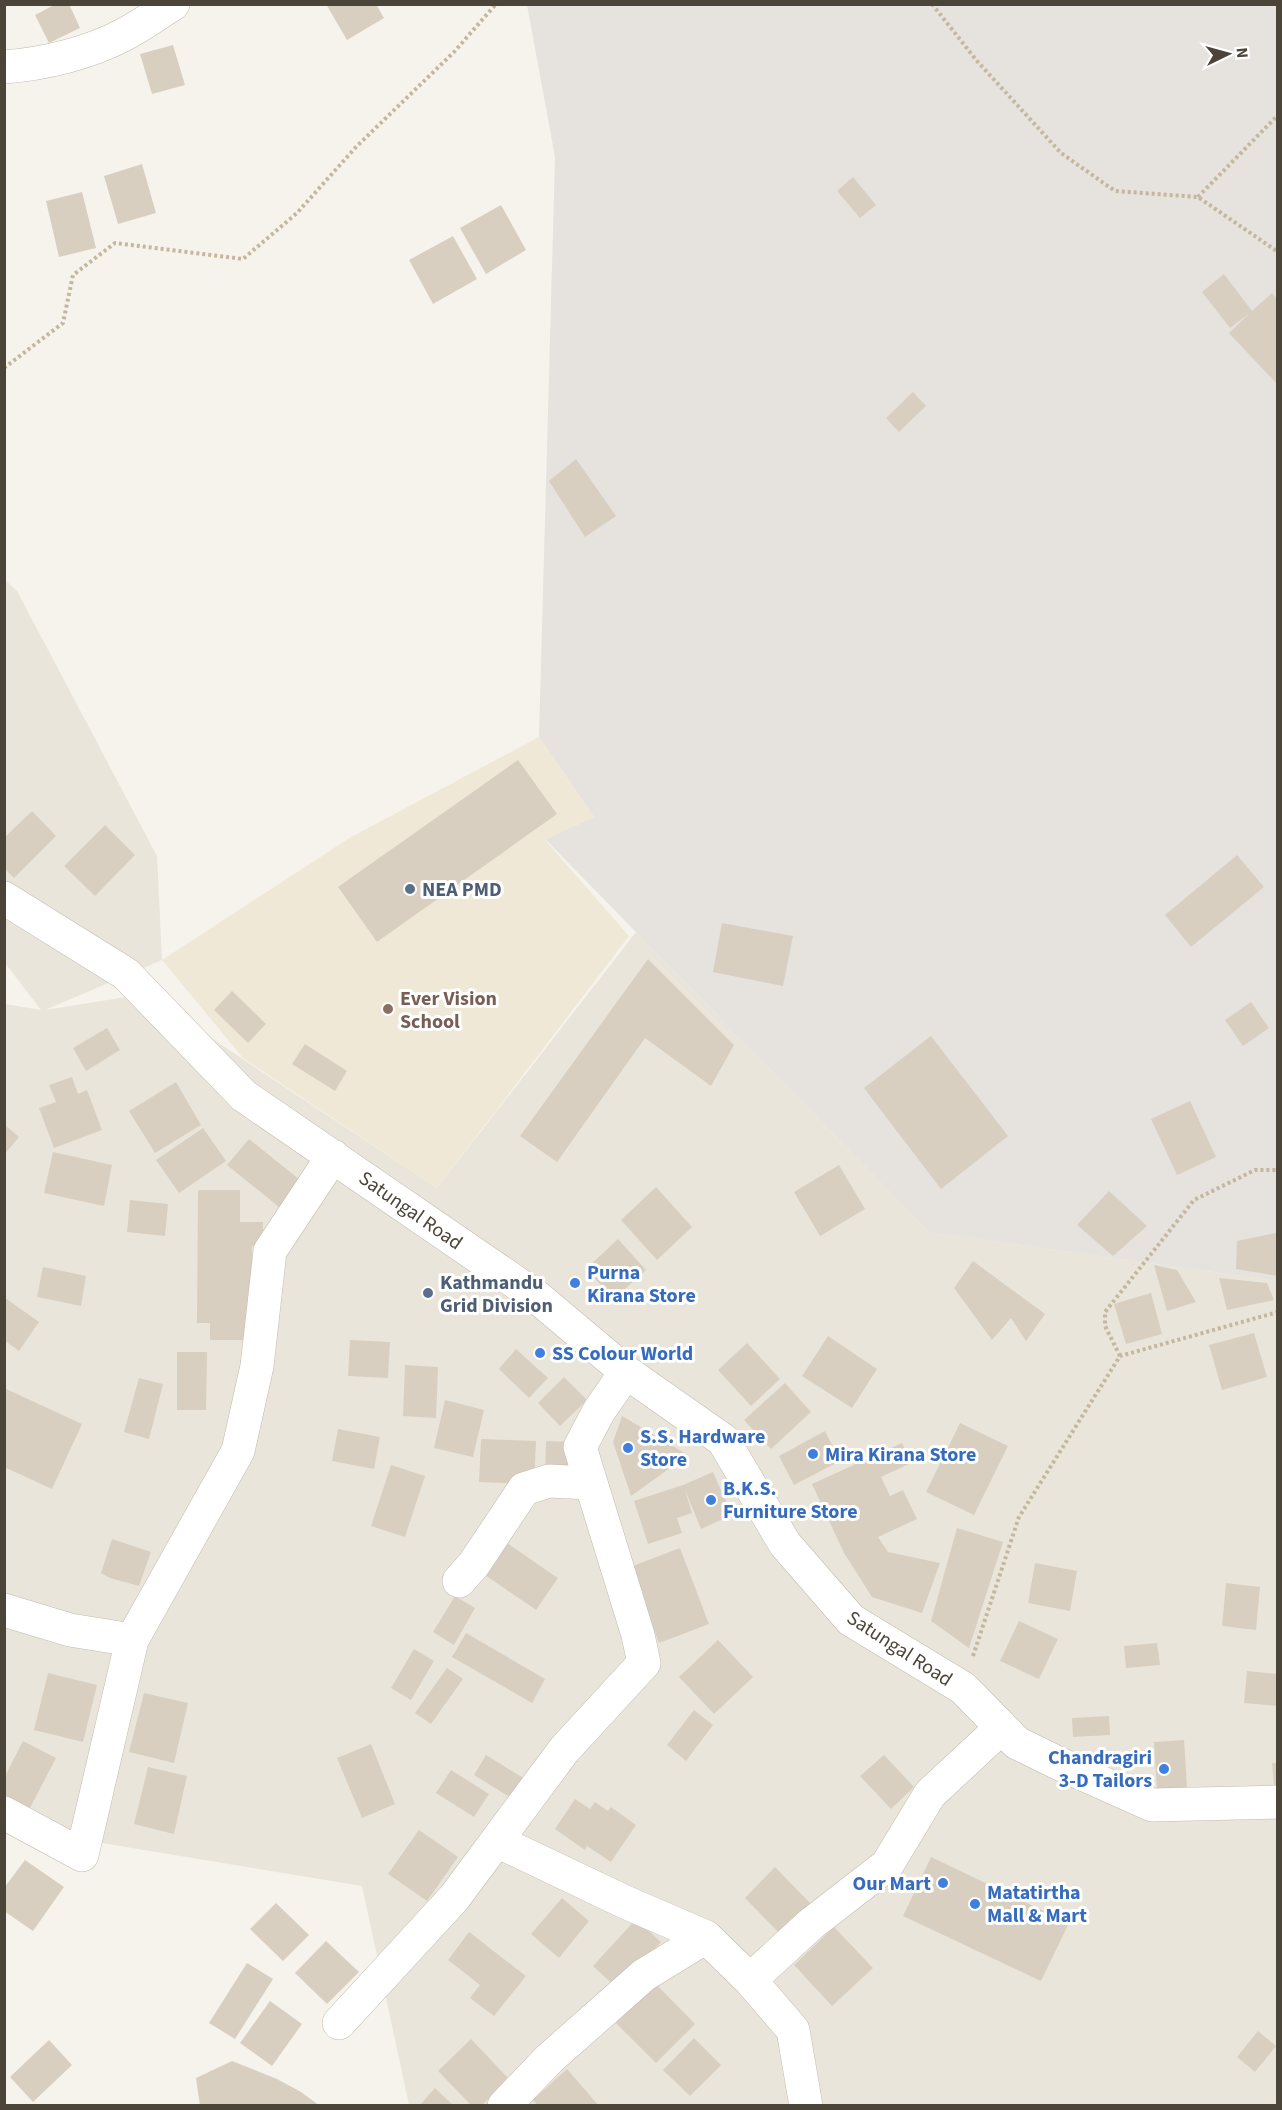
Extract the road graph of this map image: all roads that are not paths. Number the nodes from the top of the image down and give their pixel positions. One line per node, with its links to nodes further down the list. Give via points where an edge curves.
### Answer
1 (173, 4): 2 (street, via 124,35 73,54)
2 (4, 67)
3 (7, 904): 4 (street, Satungal Road, via 126,974 244,1096)
4 (333, 1156): 5 (street, Satungal Road, via 537,1297); 9 (street, via 270,1251 257,1366 238,1451)
5 (626, 1372): 6 (street, via 580,1448); 10 (street, Satungal Road, via 723,1440 785,1544 851,1620 963,1688)
6 (590, 1484): 7 (street, via 549,1481 524,1489); 13 (street, via 644,1663 564,1750)
7 (459, 1581)
8 (4, 1610): 9 (street, via 70,1630)
9 (132, 1640): 12 (street, via 81,1855)
10 (1001, 1728): 11 (street, Satungal Road, via 1017,1743 1152,1804); 15 (street, via 930,1794 887,1865 811,1924)
11 (1278, 1802)
12 (4, 1813)
13 (497, 1841): 14 (street); 16 (street, via 454,1898)
14 (706, 1937): 15 (street); 17 (street, via 644,1975 549,2059)
15 (750, 1980): 18 (street, via 793,2030)
16 (339, 2023)
17 (504, 2106)
18 (806, 2106)

